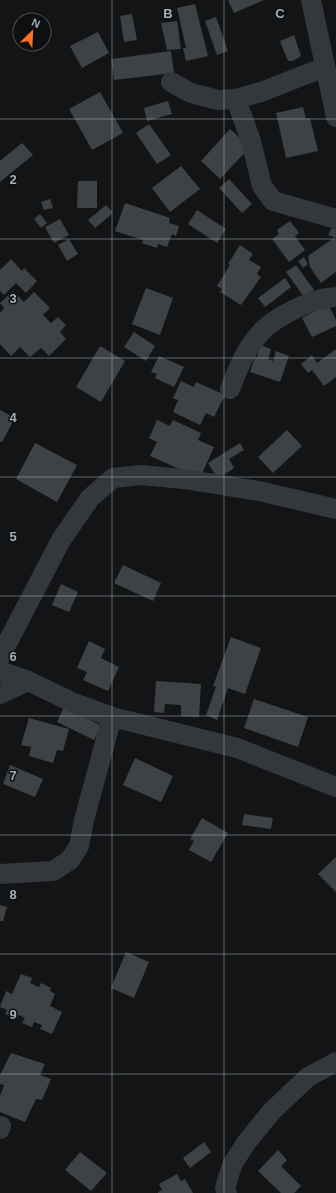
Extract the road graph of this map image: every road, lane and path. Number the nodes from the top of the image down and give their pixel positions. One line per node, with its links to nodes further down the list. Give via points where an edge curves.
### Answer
1 (312, 0): 2 (street)
2 (325, 67): 4 (street, via 261,92); 5 (street)
3 (172, 82): 4 (street, via 191,94 218,100)
4 (236, 98): 6 (street, via 251,141 262,186 273,201)
5 (336, 117)
6 (336, 219)
7 (336, 297): 8 (street, via 318,300 288,312 267,326 243,358)
8 (230, 389)
9 (336, 510): 10 (street, via 259,491 184,479 141,475 113,478 90,498 61,540)
10 (0, 657)
11 (0, 671): 12 (street)
12 (28, 681): 13 (street); 14 (street, via 74,703)
13 (0, 694)
14 (112, 717): 15 (street, via 237,748); 16 (street, via 79,846 70,860 52,871)
15 (336, 787)
16 (0, 874)
17 (336, 1062): 18 (street, via 308,1077 271,1112 232,1165 225,1188)
18 (227, 1193)

